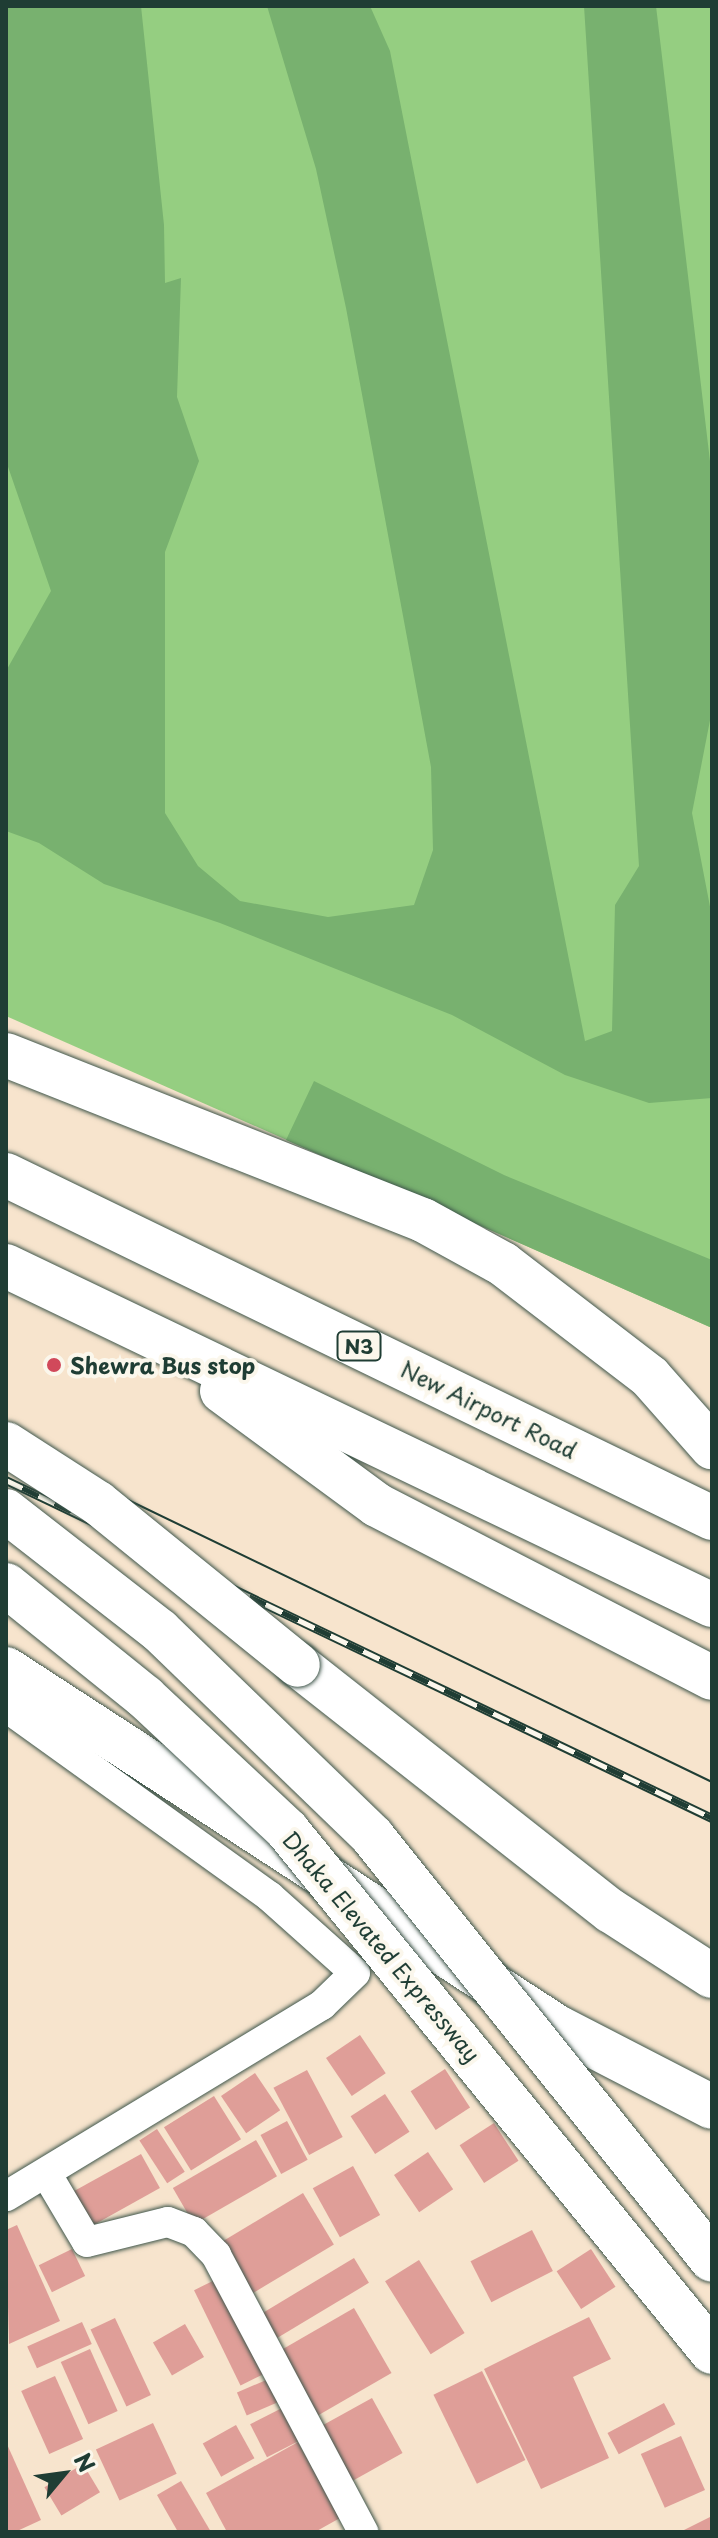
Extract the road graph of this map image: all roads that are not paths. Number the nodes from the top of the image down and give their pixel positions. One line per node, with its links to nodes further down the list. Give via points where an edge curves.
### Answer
1 (6, 1055): 6 (highway, via 423,1220 503,1264 650,1377)
2 (6, 1175): 8 (highway, New Airport Road / N3)
3 (6, 1266): 4 (highway)
4 (136, 1327): 10 (highway); 12 (highway, via 377,1505)
5 (6, 1444): 14 (highway, bridge, via 98,1503 611,1911)
6 (712, 1447)
7 (6, 1511): 18 (highway, bridge, via 160,1631 372,1836)
8 (712, 1518)
9 (6, 1585): 19 (highway, Dhaka Elevated Expressway, bridge, via 145,1697 287,1830)
10 (712, 1605)
11 (6, 1669): 15 (highway, via 557,2027)
12 (712, 1678)
13 (6, 1707): 16 (street, via 269,1896 355,1973 322,2005)
14 (712, 1976)
15 (712, 2107)
16 (46, 2173): 17 (street); 20 (street, via 87,2242 168,2222 194,2232 216,2255)
17 (6, 2196)
18 (712, 2260)
19 (712, 2352)
20 (363, 2532)

